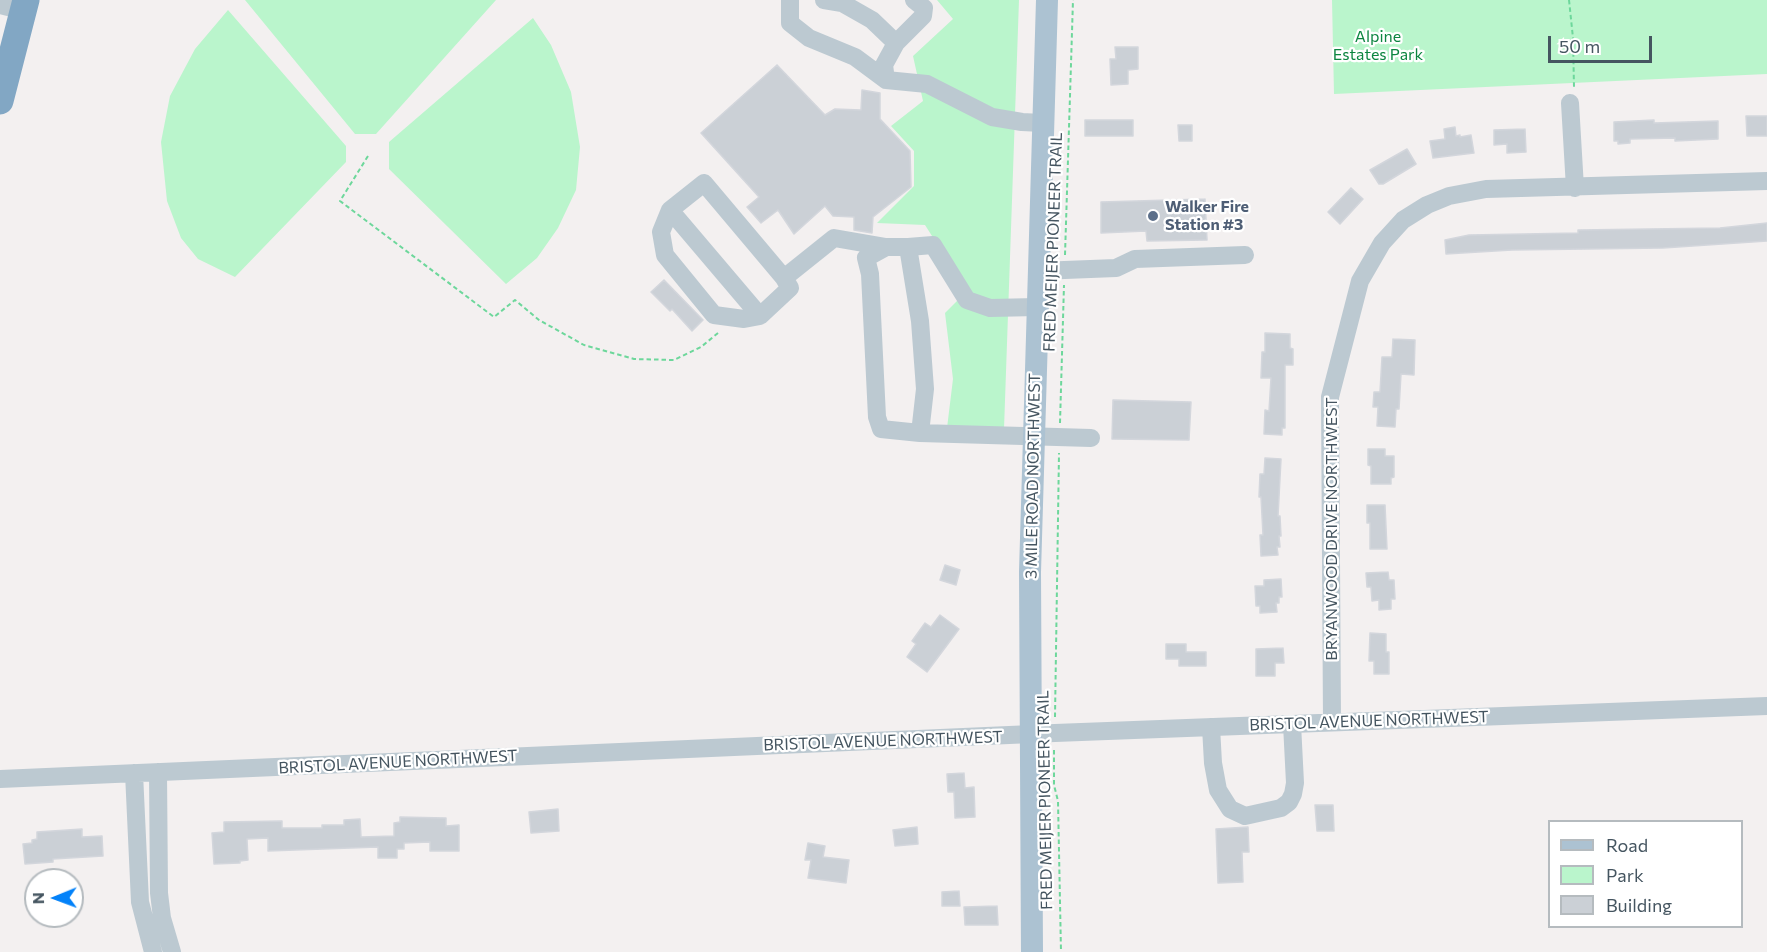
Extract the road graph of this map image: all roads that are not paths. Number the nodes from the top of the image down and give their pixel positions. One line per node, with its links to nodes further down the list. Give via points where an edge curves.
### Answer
1 (790, 0): 7 (street, via 790,23 810,38 855,57)
2 (824, 0): 6 (street, via 842,3 872,20)
3 (914, 0): 6 (street, via 924,8 923,16)
4 (1047, 0): 10 (main road, 3 MILE ROAD NORTHWEST)
5 (17, 5): 8 (highway)
6 (896, 43): 7 (street, via 884,65)
7 (886, 80): 10 (street, via 927,84 992,117)
8 (0, 101)
9 (1570, 103): 12 (street)
10 (1042, 123): 17 (main road, 3 MILE ROAD NORTHWEST)
11 (1767, 181): 12 (street, BRYANWOOD DRIVE NORTHWEST)
12 (1575, 188): 25 (street, BRYANWOOD DRIVE NORTHWEST, via 1486,189 1427,205 1403,220 1382,243 1360,281 1330,397)
13 (670, 210): 18 (street, via 704,183); 20 (street); 20 (street, via 661,232 665,255 714,315 744,319)
14 (886, 247): 15 (street); 18 (street, via 834,237); 21 (street, via 866,258 877,417 881,429)
15 (908, 247): 19 (street, via 933,245 967,300 990,308); 21 (street, via 920,321 925,389)
16 (1245, 255): 17 (street, via 1135,259 1116,268)
17 (1039, 271): 19 (main road, 3 MILE ROAD NORTHWEST)
18 (784, 278): 20 (street, via 790,288)
19 (1037, 307): 22 (main road, 3 MILE ROAD NORTHWEST)
20 (760, 316)
21 (920, 433): 22 (street)
22 (1034, 436): 23 (street); 28 (main road, 3 MILE ROAD NORTHWEST)
23 (1091, 438)
24 (1767, 706): 25 (street, BRISTOL AVENUE NORTHWEST)
25 (1332, 722): 26 (street, BRISTOL AVENUE NORTHWEST)
26 (1292, 724): 27 (street, BRISTOL AVENUE NORTHWEST); 27 (street, via 1295,783 1289,802 1281,808 1245,816 1230,809 1218,790)
27 (1211, 727): 28 (street, BRISTOL AVENUE NORTHWEST)
28 (1030, 735): 29 (street, BRISTOL AVENUE NORTHWEST); 34 (main road, 3 MILE ROAD NORTHWEST)
29 (158, 772): 30 (street, BRISTOL AVENUE NORTHWEST); 33 (street, via 159,893)
30 (134, 773): 31 (street, BRISTOL AVENUE NORTHWEST); 32 (street, via 140,902)
31 (0, 779)
32 (153, 952)
33 (172, 952)
34 (1032, 952)

